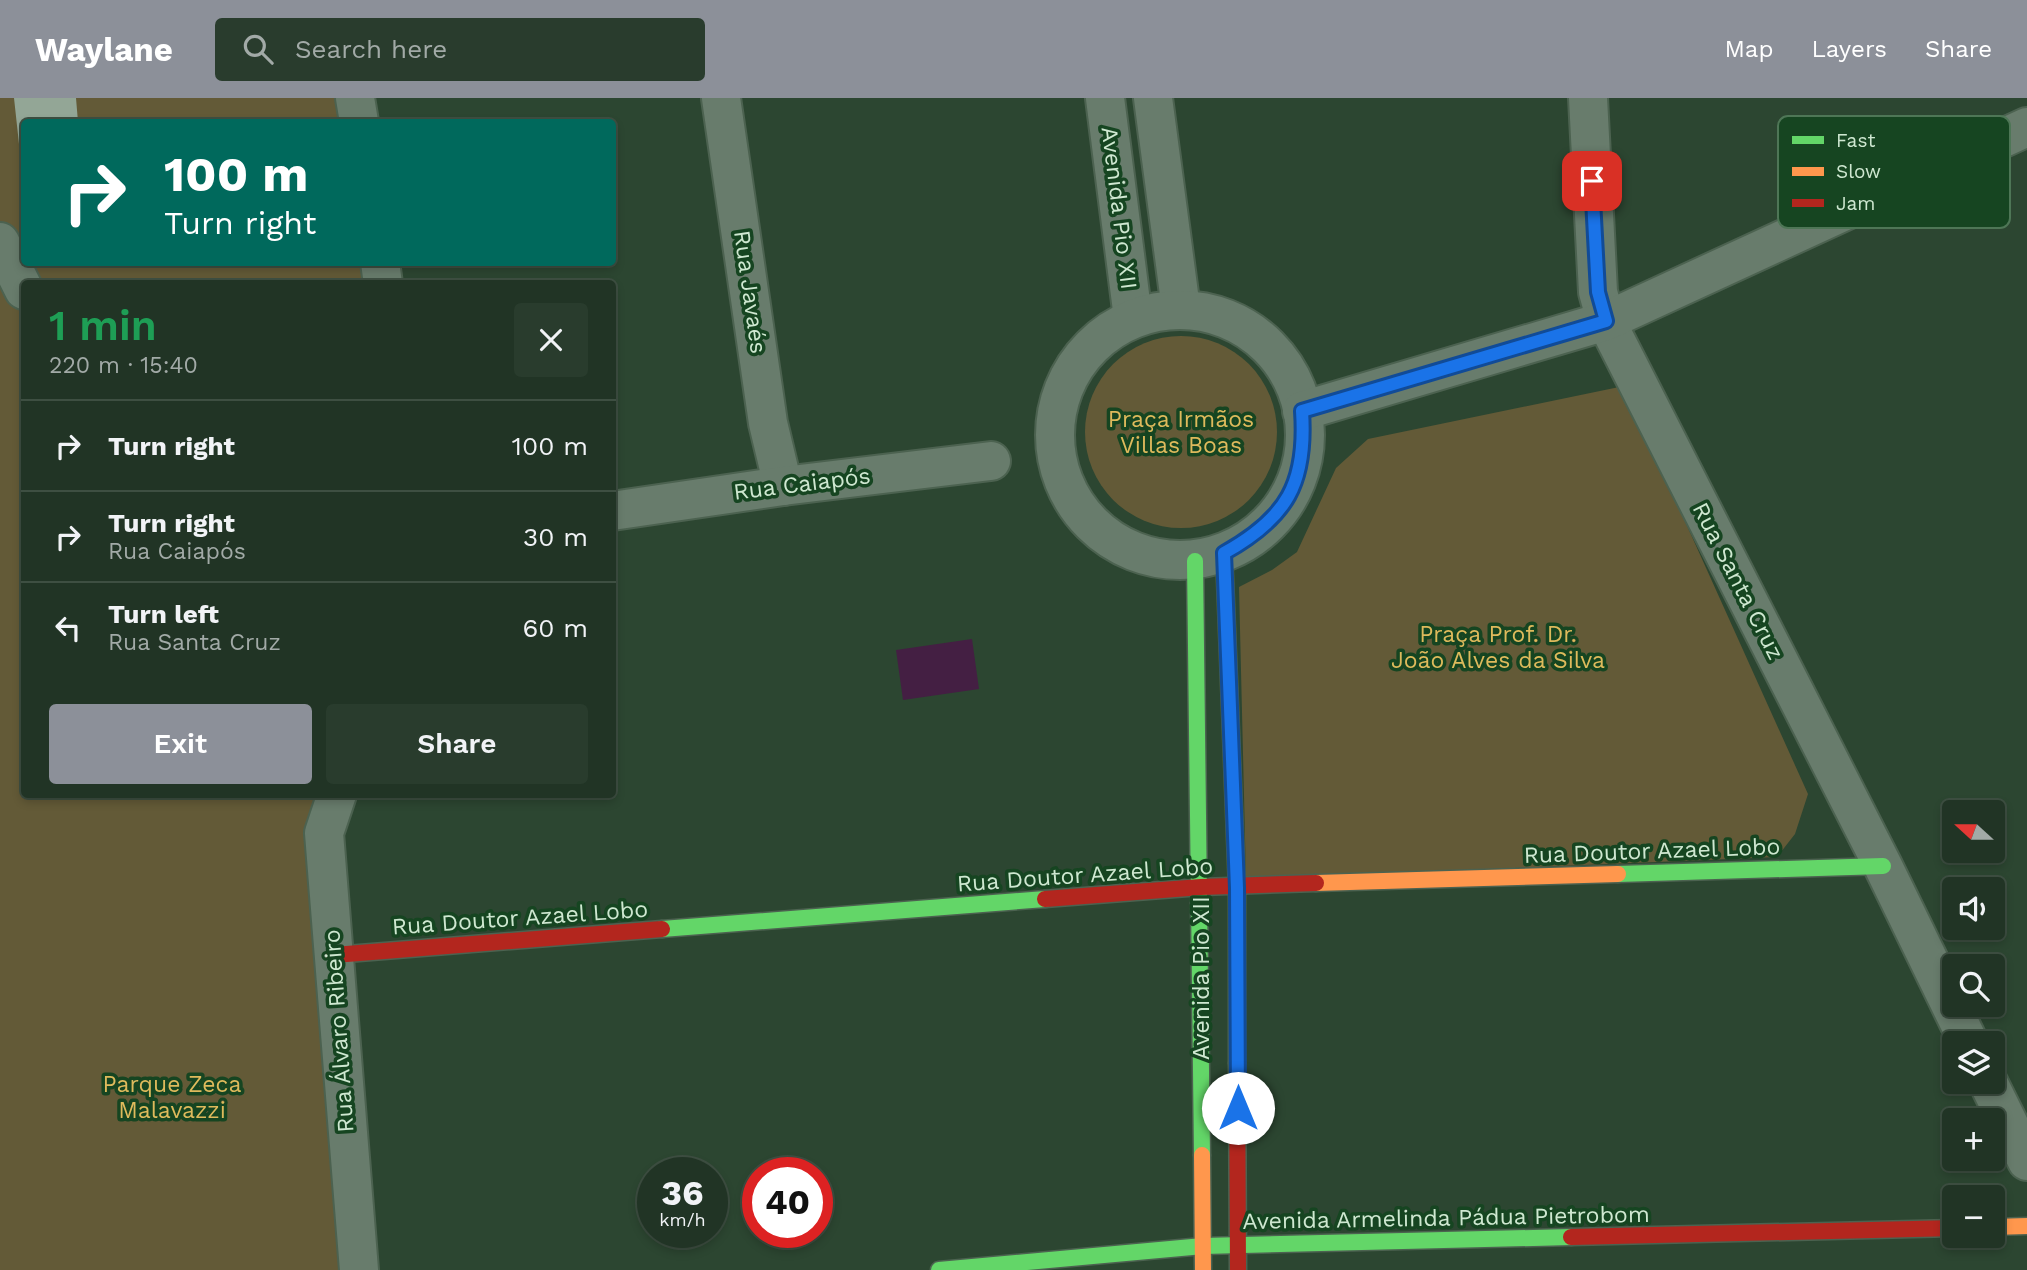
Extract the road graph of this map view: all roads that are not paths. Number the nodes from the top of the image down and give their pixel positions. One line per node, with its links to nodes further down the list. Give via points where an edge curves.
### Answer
1 (355, 98): 6 (street)
2 (721, 98): 17 (street, Rua Javaés, via 768,423)
3 (1105, 98): 13 (street, Avenida Pio XII)
4 (1153, 98): 12 (street, Avenida Pio XII)
5 (1588, 98): 14 (street, Rua Santa Cruz, via 1598,292)
6 (358, 119)
7 (2027, 127): 8 (street)
8 (2010, 135)
9 (1808, 228): 14 (street)
10 (0, 242): 11 (street)
11 (21, 283)
12 (1181, 309): 13 (street); 15 (street, via 1215,314 1246,328 1272,350 1292,378)
13 (1133, 318): 19 (street, via 1098,339 1072,371 1056,410 1055,452 1066,489 1088,522 1119,546 1156,559)
14 (1606, 321): 15 (street); 21 (street, Rua Santa Cruz)
15 (1302, 411): 19 (street, via 1304,446 1296,481 1279,511 1254,536)
16 (991, 461): 17 (street, Rua Caiapós)
17 (783, 486): 18 (street, Rua Caiapós)
18 (616, 509)
19 (1210, 557): 22 (street, Avenida Pio XII); 23 (street, Avenida Pio XII)
20 (336, 798): 24 (street, Rua Álvaro Ribeiro, via 324,833)
21 (1883, 866): 23 (street, Rua Doutor Azael Lobo); 25 (street, Rua Santa Cruz)
22 (1201, 887): 23 (street, Rua Doutor Azael Lobo); 24 (street, Rua Doutor Azael Lobo); 31 (street, Avenida Pio XII)
23 (1237, 888): 32 (street, Avenida Pio XII)
24 (334, 955): 33 (street, Rua Álvaro Ribeiro)
25 (1963, 1031)
26 (1994, 1094): 27 (street)
27 (2027, 1161)
28 (2027, 1226): 29 (street)
29 (2005, 1227)
30 (1942, 1228): 32 (street, Avenida Armelinda Pádua Pietrobom)
31 (1203, 1246): 32 (street, Avenida Armelinda Pádua Pietrobom); 34 (street, Avenida Armelinda Pádua Pietrobom); 35 (street, Avenida Pio XII)
32 (1238, 1246): 36 (street, Avenida Pio XII)
33 (359, 1270)
34 (939, 1270)
35 (1203, 1270)
36 (1238, 1270)

